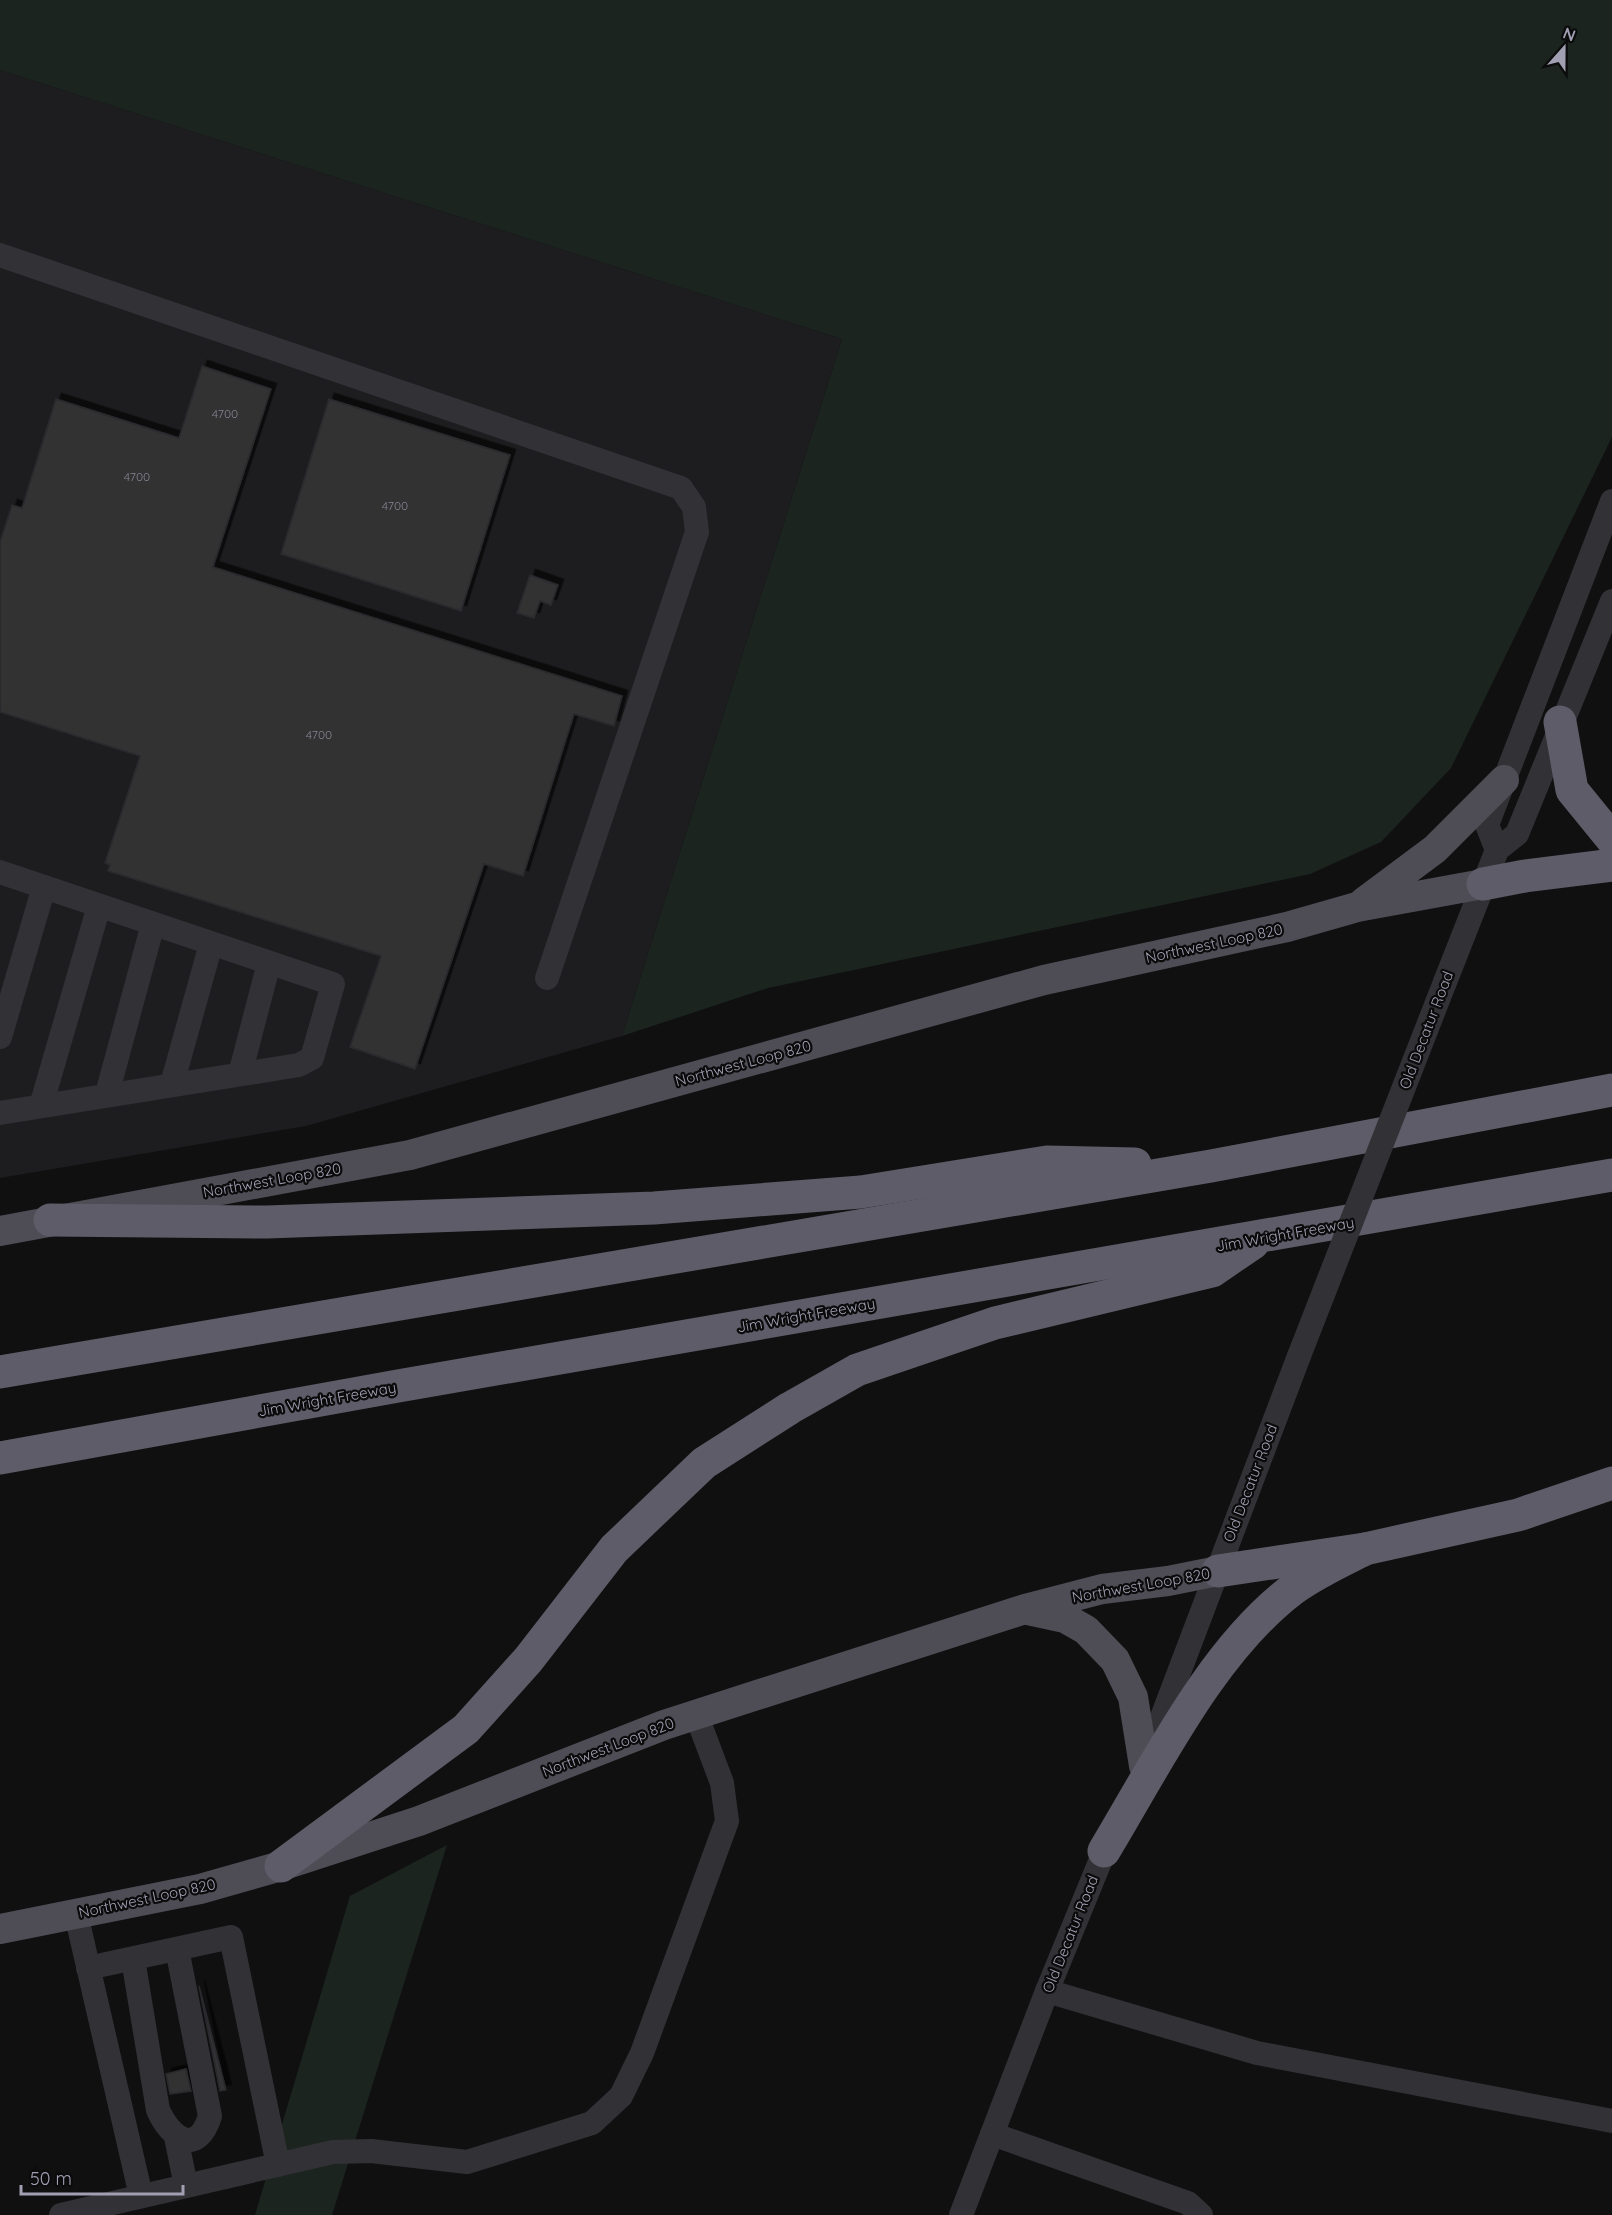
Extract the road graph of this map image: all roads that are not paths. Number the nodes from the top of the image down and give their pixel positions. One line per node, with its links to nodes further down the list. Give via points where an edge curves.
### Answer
1 (2, 261): 17 (street, via 681,488 694,507 697,532)
2 (1612, 501): 5 (street)
3 (1612, 601): 4 (street, Old Decatur Road)
4 (1560, 722): 6 (highway, via 1572,790); 7 (street, Old Decatur Road, via 1517,834)
5 (1504, 780): 7 (street, via 1487,825); 13 (main road, via 1435,849)
6 (1612, 839)
7 (1497, 850): 10 (street, Old Decatur Road)
8 (1612, 865): 10 (highway)
9 (0, 872): 11 (street)
10 (1484, 884): 13 (main road, Northwest Loop 820); 34 (street, Old Decatur Road, bridge)
11 (44, 887): 12 (street); 18 (street)
12 (99, 906): 14 (street); 23 (street)
13 (1357, 907): 27 (main road, Northwest Loop 820, via 1287,927 1044,980 410,1155)
14 (153, 924): 15 (street); 22 (street)
15 (211, 944): 16 (street); 20 (street)
16 (269, 963): 19 (street); 19 (street, via 333,984 312,1058 299,1065)
17 (547, 978)
18 (0, 1037)
19 (240, 1074): 20 (street)
20 (172, 1084): 22 (street)
21 (1612, 1090): 25 (highway)
22 (107, 1094): 23 (street)
23 (41, 1106): 24 (street)
24 (0, 1113)
25 (1211, 1166): 27 (highway, via 1047,1162 861,1192 643,1208 267,1222); 30 (highway)
26 (1612, 1175): 29 (highway, Jim Wright Freeway)
27 (50, 1220): 28 (main road, Northwest Loop 820)
28 (0, 1231)
29 (1259, 1239): 31 (highway, Jim Wright Freeway); 39 (highway, via 1212,1271 995,1323 857,1370 704,1463 614,1549 528,1660 466,1729)
30 (0, 1372)
31 (0, 1458)
32 (1612, 1483): 33 (highway, via 1518,1515)
33 (1365, 1549): 34 (highway); 38 (highway, via 1294,1588 1233,1647)
34 (1218, 1571): 35 (main road, Northwest Loop 820, via 1102,1589); 37 (street, Old Decatur Road)
35 (1025, 1609): 36 (main road, Northwest Loop 820); 37 (main road, via 1065,1618 1086,1630 1115,1660 1133,1697)
36 (696, 1714): 39 (main road, Northwest Loop 820, via 419,1821); 49 (street, via 722,1783 728,1821 642,2053 621,2097 592,2123 466,2162 371,2151 333,2152)
37 (1144, 1766): 38 (street, Old Decatur Road)
38 (1104, 1851): 45 (street, Old Decatur Road)
39 (280, 1866): 40 (main road, Northwest Loop 820, via 200,1889)
40 (76, 1914): 41 (main road, Northwest Loop 820); 44 (street)
41 (0, 1929)
42 (177, 1949): 43 (street); 48 (street, via 210,2116 198,2138); 49 (street, via 231,1937)
43 (133, 1959): 44 (street); 48 (street, via 158,2110 165,2126)
44 (88, 1968): 51 (street)
45 (1047, 1991): 46 (street, via 1257,2053); 47 (street, Old Decatur Road)
46 (1612, 2121)
47 (992, 2134): 53 (street, Old Decatur Road); 54 (street, via 1188,2204)
48 (176, 2137): 50 (street)
49 (278, 2164): 50 (street)
50 (186, 2186): 51 (street)
51 (141, 2196): 52 (street)
52 (61, 2215)
53 (961, 2215)
54 (1201, 2215)

